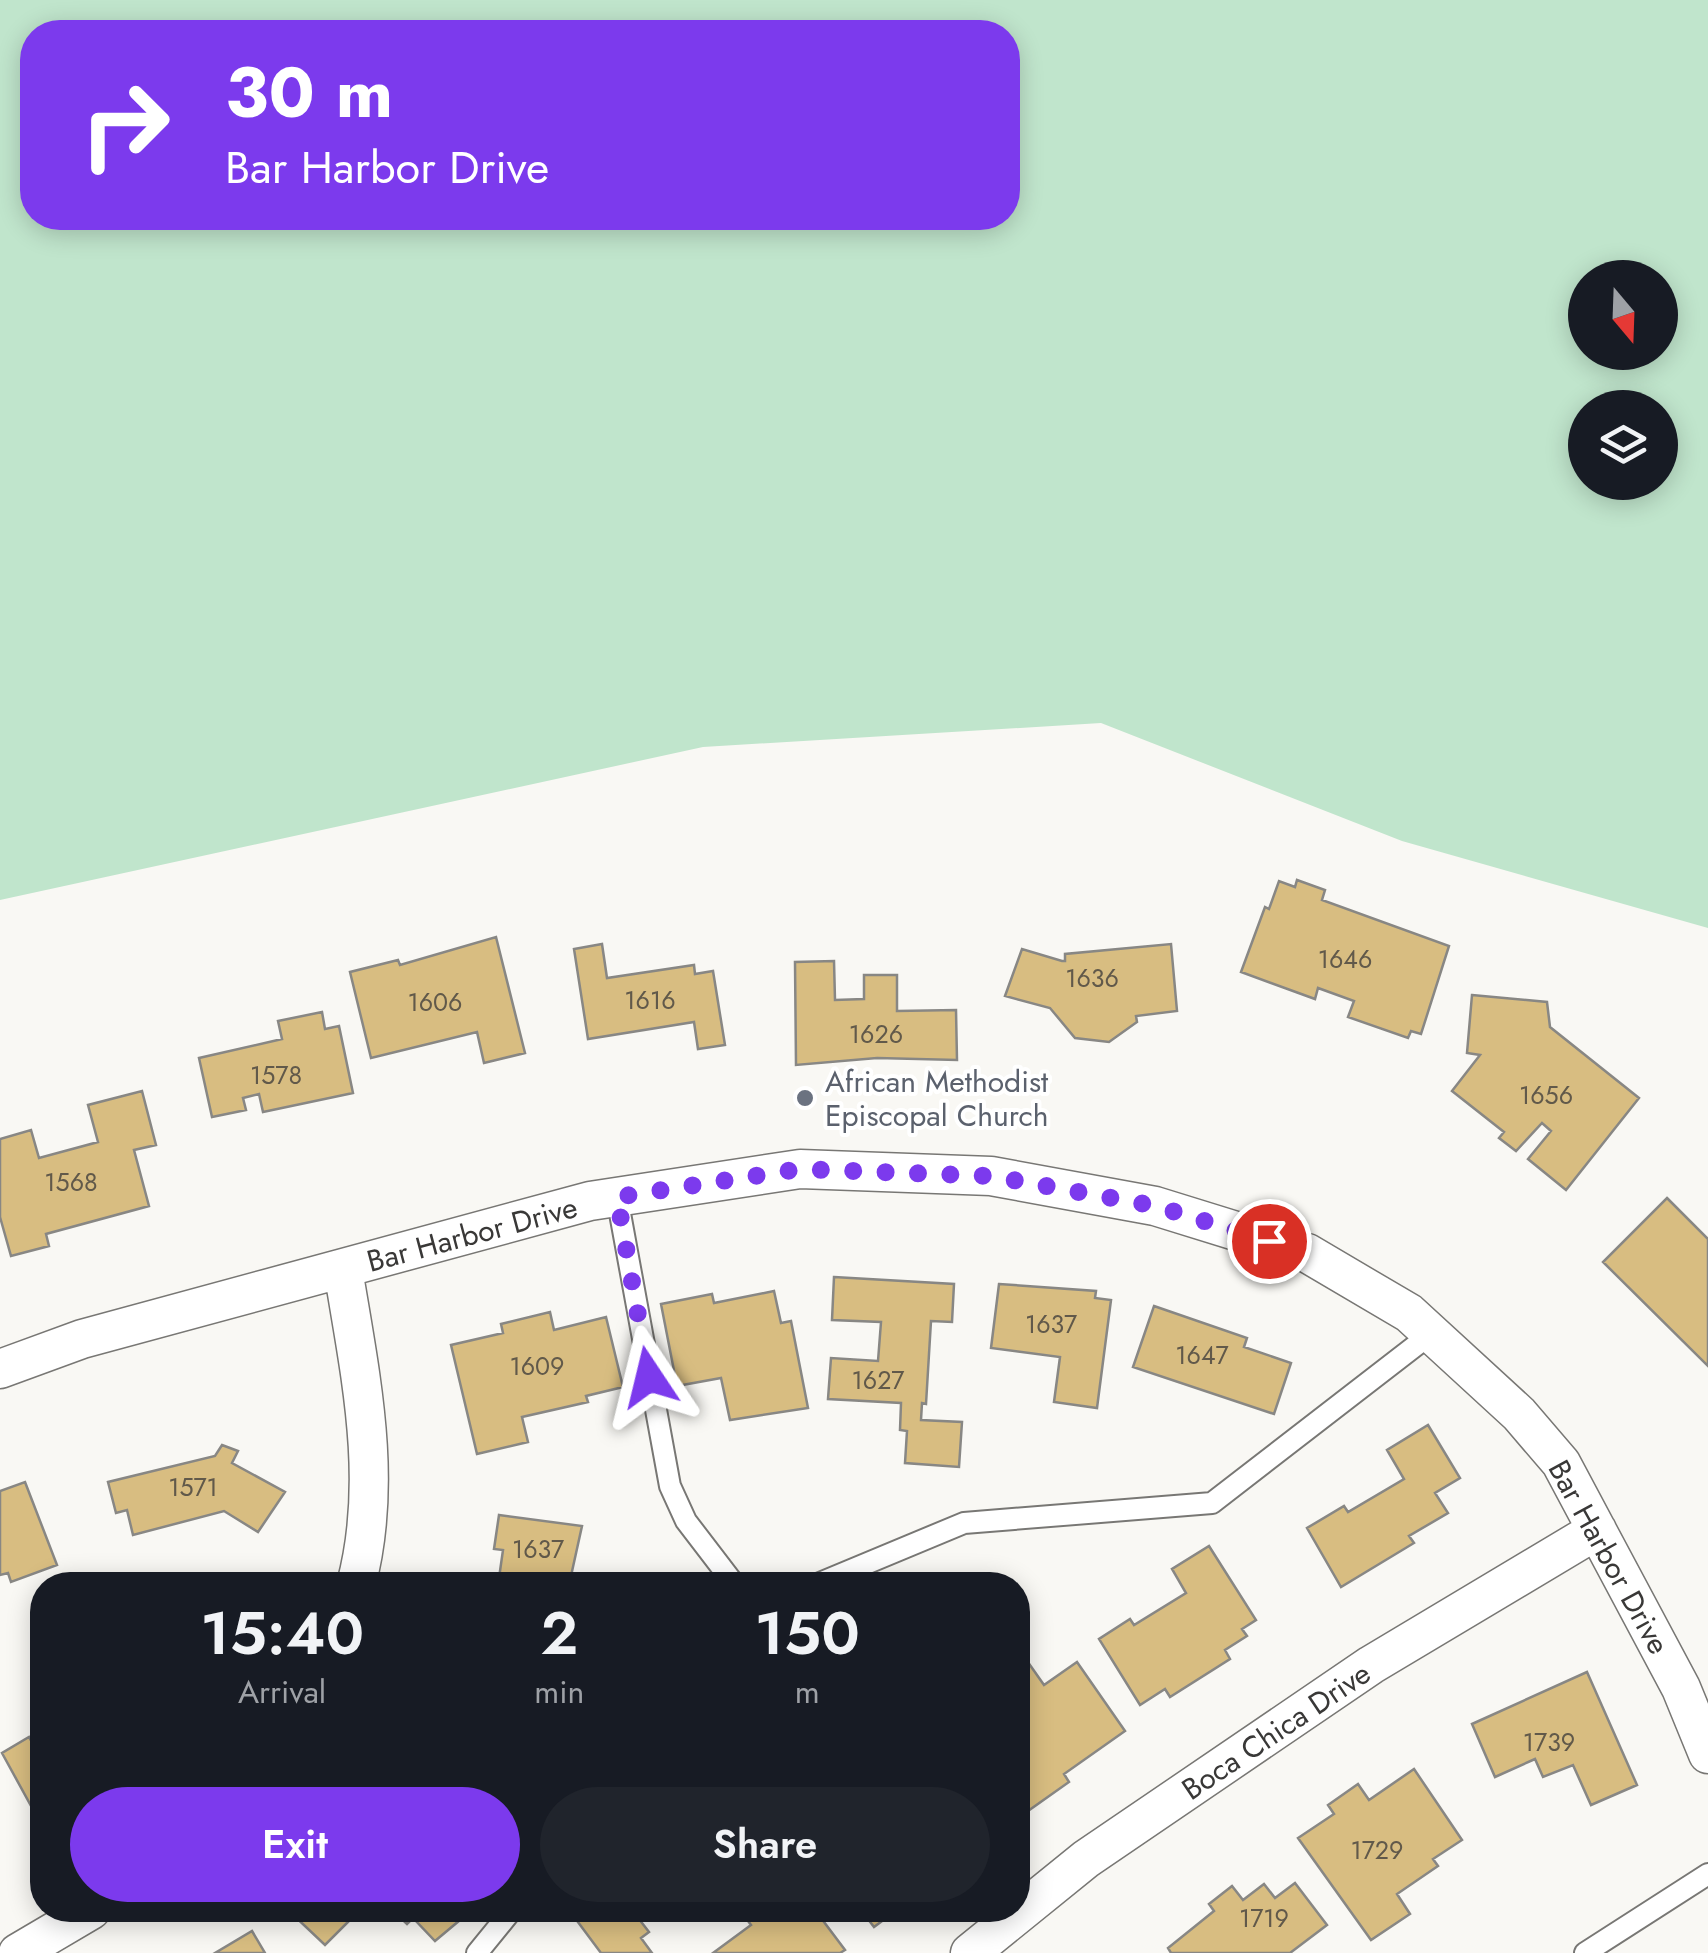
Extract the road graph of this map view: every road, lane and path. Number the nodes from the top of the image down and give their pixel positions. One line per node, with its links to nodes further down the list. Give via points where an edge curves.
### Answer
1 (617, 1197): 2 (street, Bar Harbor Drive); 3 (street, Bar Harbor Drive, via 800,1169 991,1176 1156,1206 1306,1252); 7 (lane, via 670,1486 686,1522)
2 (342, 1270): 4 (street, Bar Harbor Drive, via 82,1340); 6 (street, via 371,1482)
3 (1432, 1333): 5 (street, Bar Harbor Drive, via 1561,1463); 8 (lane, via 1212,1502 964,1524)
4 (0, 1369)
5 (1596, 1530): 9 (street, Bar Harbor Drive, via 1681,1688); 11 (street, Boca Chica Drive, via 1371,1665)
6 (359, 1572)
7 (725, 1572)
8 (847, 1572)
9 (1708, 1754)
10 (1708, 1874): 18 (lane)
11 (1030, 1904)
12 (71, 1922): 15 (street)
13 (502, 1922): 16 (lane)
14 (1008, 1922): 17 (street, Boca Chica Drive)
15 (18, 1953)
16 (477, 1953)
17 (970, 1953)
18 (1584, 1953)

